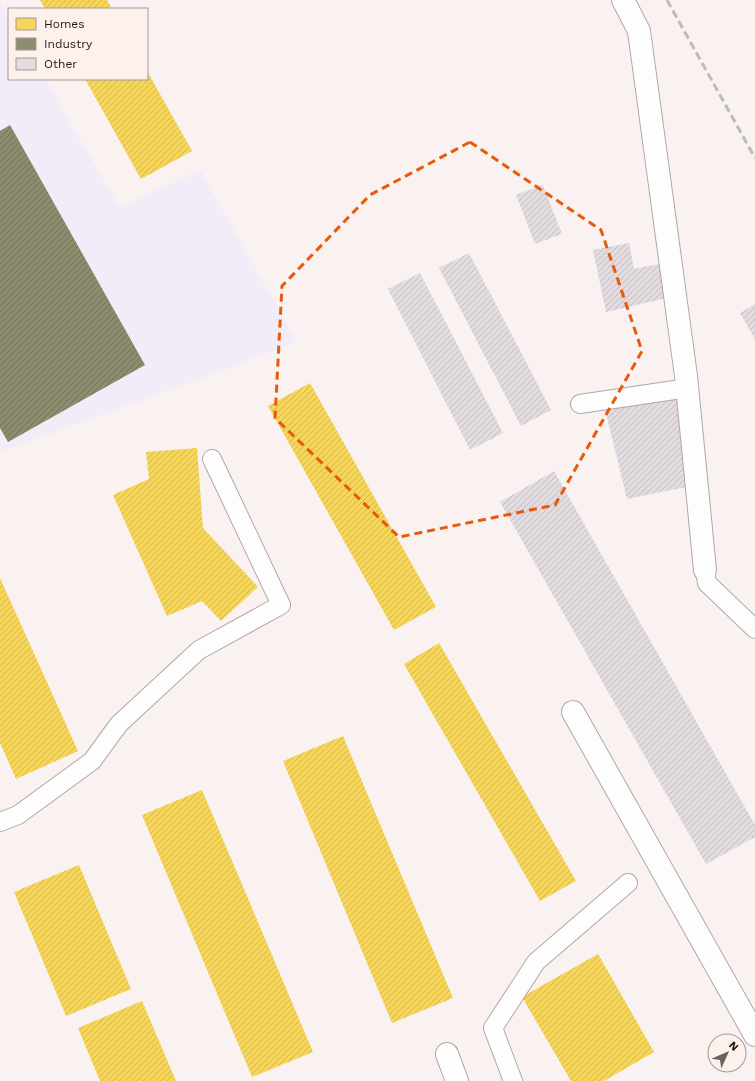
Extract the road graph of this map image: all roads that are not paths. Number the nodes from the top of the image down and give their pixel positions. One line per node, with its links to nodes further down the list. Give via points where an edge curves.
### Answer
1 (623, 0): 2 (street, via 639,31)
2 (688, 388): 3 (lane); 5 (street)
3 (580, 404)
4 (212, 459): 8 (lane, via 281,605 199,650 119,724 92,761 18,815)
5 (705, 570): 6 (lane, via 707,583)
6 (755, 630)
7 (573, 712): 10 (street)
8 (0, 822)
9 (628, 883): 13 (lane, via 536,962 493,1028)
10 (755, 1035)
11 (447, 1054): 12 (street)
12 (457, 1081)
13 (513, 1081)

